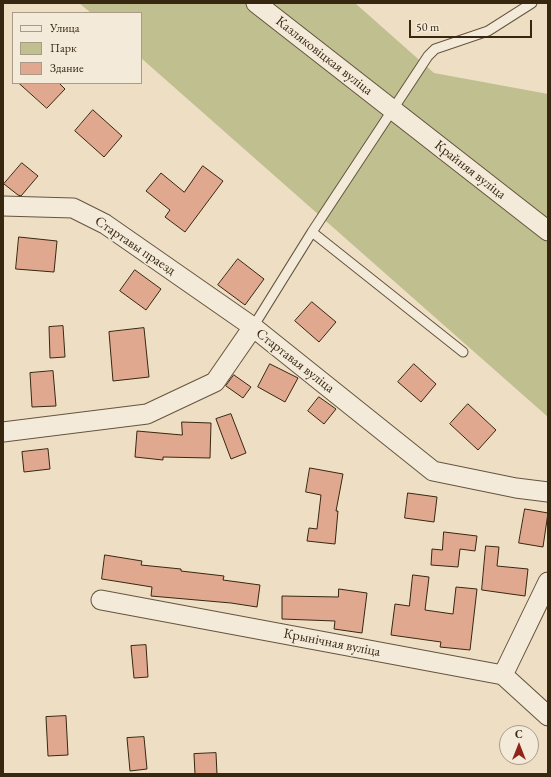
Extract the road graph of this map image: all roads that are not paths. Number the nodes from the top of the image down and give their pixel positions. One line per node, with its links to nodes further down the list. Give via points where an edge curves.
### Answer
1 (256, 3): 3 (street, Казляковіцкая вуліца)
2 (532, 3): 3 (lane, via 488,31 435,49)
3 (393, 109): 5 (street, Крайняя вуліца); 6 (lane)
4 (3, 206): 7 (street, Стартавы праезд, via 73,208 105,224)
5 (548, 231)
6 (312, 232): 7 (lane); 8 (lane)
7 (252, 327): 9 (street, Стартавая вуліца, via 215,382 146,414); 10 (street, Стартавая вуліца, via 433,471)
8 (463, 352)
9 (3, 432)
10 (548, 492)
11 (548, 582): 13 (street)
12 (101, 600): 13 (street, Крынічная вуліца)
13 (503, 675): 14 (street)
14 (548, 716)

